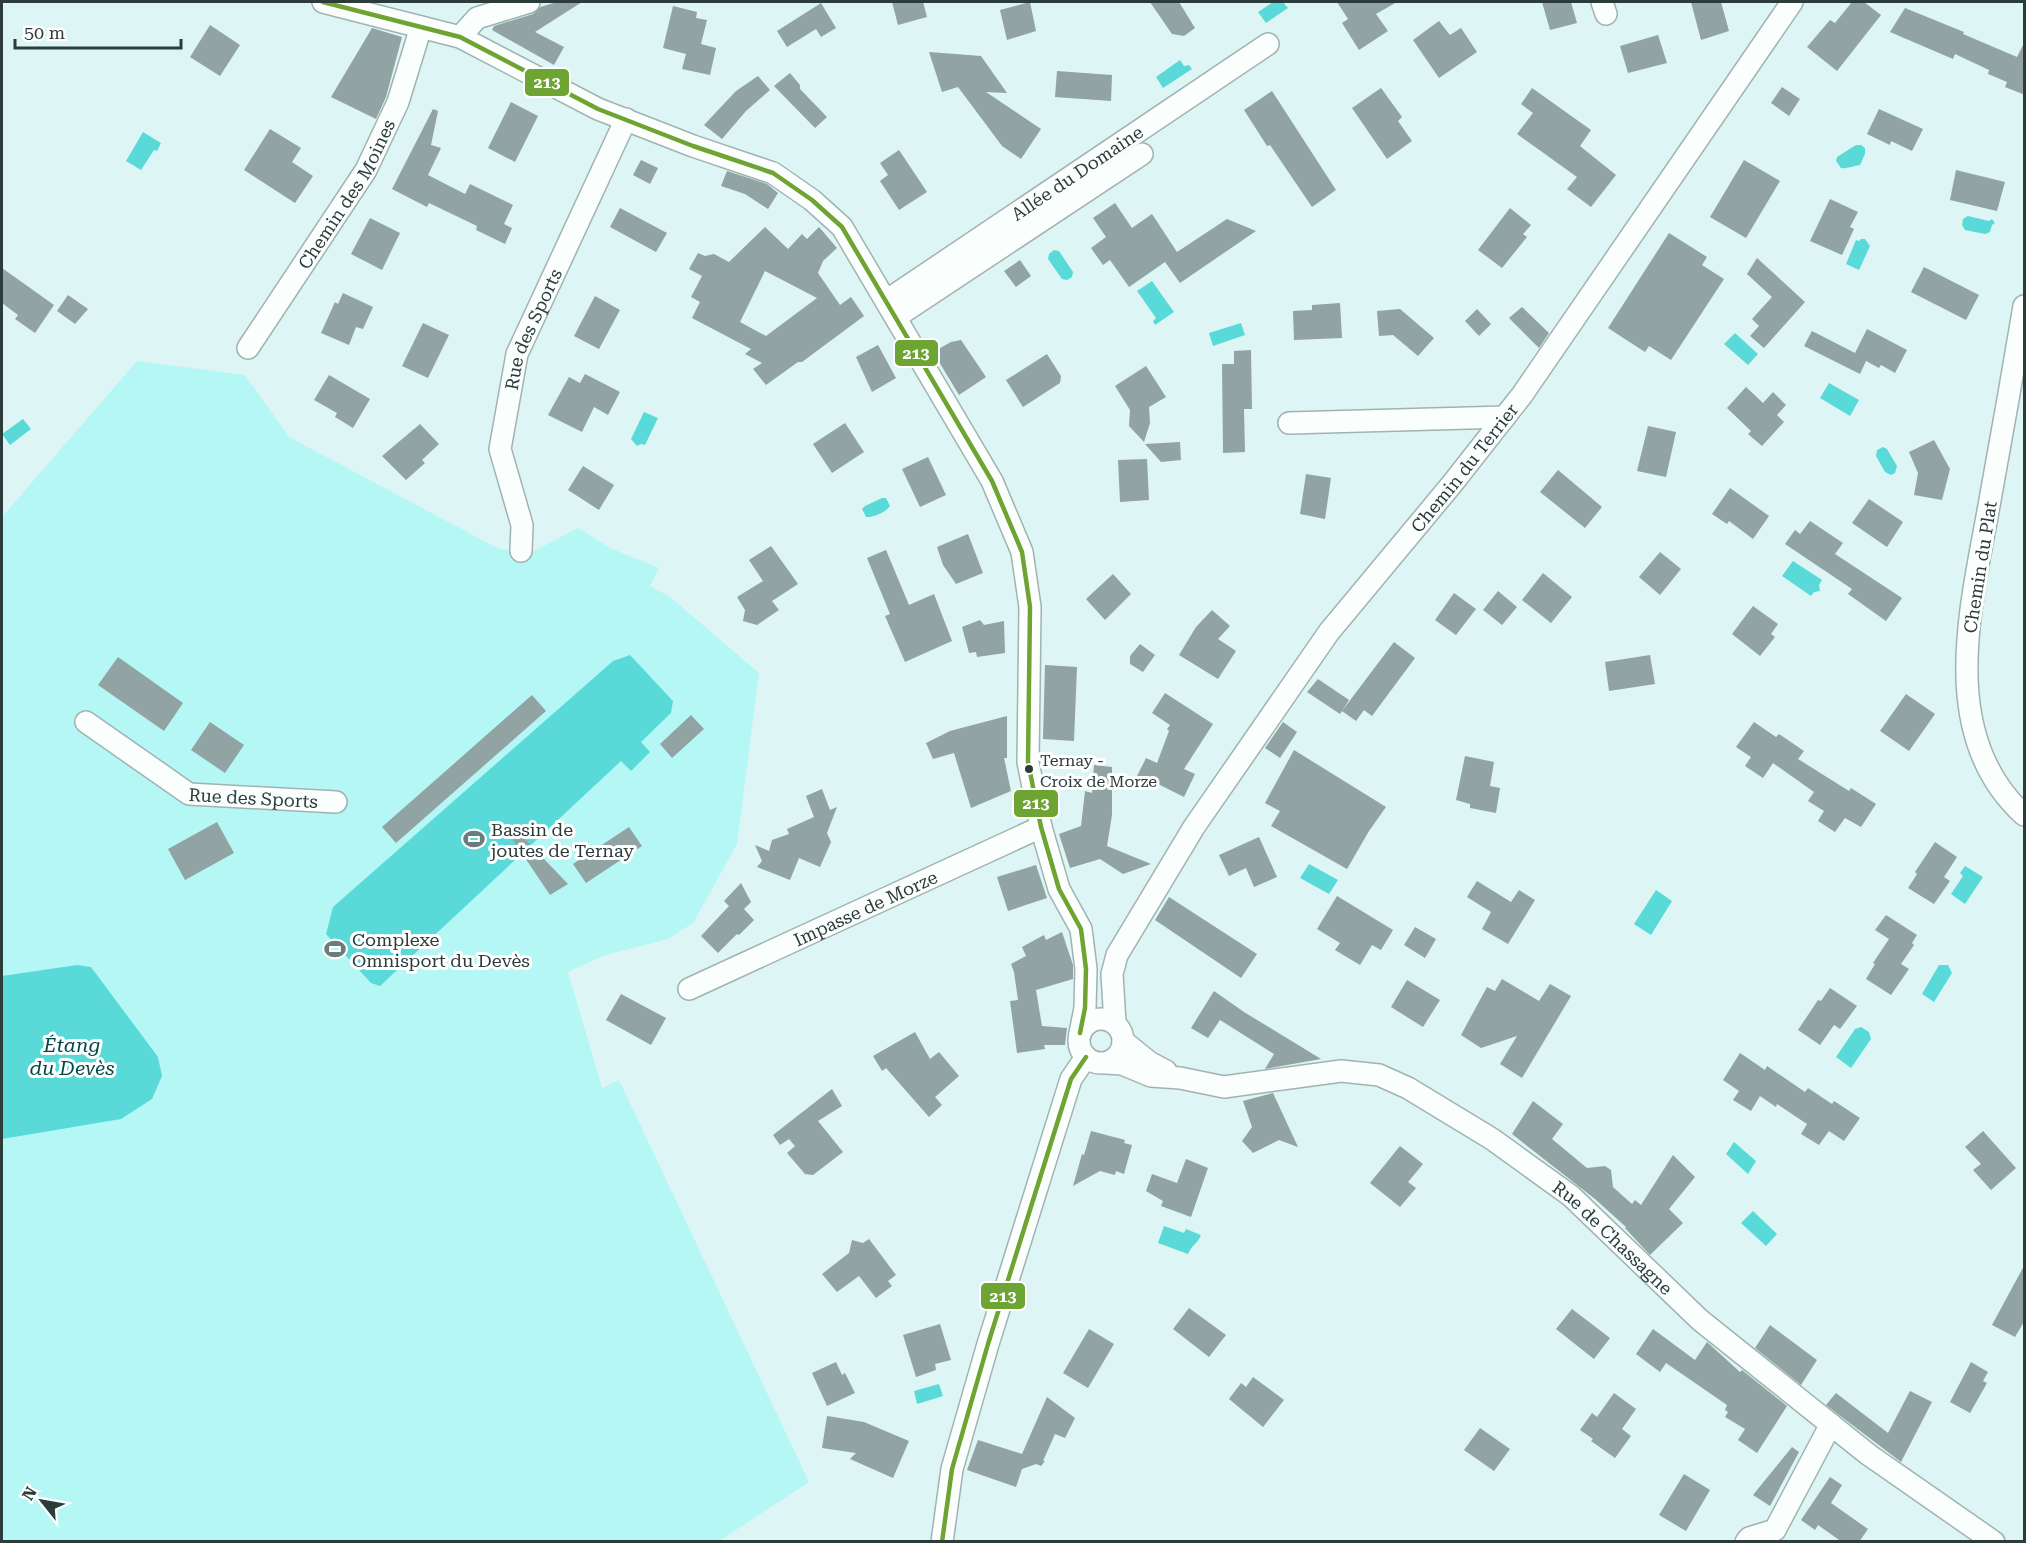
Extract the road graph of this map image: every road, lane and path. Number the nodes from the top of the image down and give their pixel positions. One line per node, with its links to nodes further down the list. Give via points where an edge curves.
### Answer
1 (323, 2): 4 (street)
2 (529, 2): 5 (street, via 477,18)
3 (1792, 2): 12 (street, Chemin du Terrier)
4 (421, 27): 5 (street); 11 (street, Chemin des Moines, via 398,102 366,170)
5 (460, 37): 7 (street, via 592,106)
6 (1268, 44): 10 (street, Allée du Domaine)
7 (626, 119): 10 (street, via 773,172 842,227); 14 (street, Rue des Sports, via 517,354 500,449 522,525)
8 (1142, 154): 10 (street)
9 (2025, 306): 17 (street, Chemin du Plat, via 1969,621 1966,679 1973,731 1988,769)
10 (891, 309): 18 (street, via 992,481 1022,552 1030,607 1028,762)
11 (248, 348)
12 (1505, 417): 13 (street); 19 (street, Chemin du Terrier, via 1329,632 1194,827)
13 (1289, 423)
14 (521, 551)
15 (86, 722): 16 (street, Rue des Sports, via 189,794)
16 (336, 802)
17 (2025, 816)
18 (1041, 826): 20 (street, via 1059,889 1081,929); 21 (street, Impasse de Morze)
19 (1131, 930): 20 (street); 22 (street, Chemin du Terrier, via 1117,955)
20 (1089, 956): 22 (street); 24 (street)
21 (689, 989)
22 (1112, 992): 23 (street)
23 (1119, 1032): 24 (street, via 1108,1019 1095,1019); 25 (street, via 1120,1052 1116,1057); 26 (street, via 1149,1062)
24 (1080, 1033): 25 (street, via 1079,1046)
25 (1096, 1060): 26 (street, via 1122,1064 1151,1076); 28 (street, via 1071,1079 952,1469)
26 (1180, 1078): 27 (street, Rue de Chassagne, via 1224,1087 1341,1071 1379,1075 1408,1088 1492,1139 1571,1196 1700,1320)
27 (1831, 1424): 29 (street, via 1775,1530); 30 (street, Rue de Chassagne)
28 (942, 1542)
29 (1746, 1542)
30 (1994, 1542)

